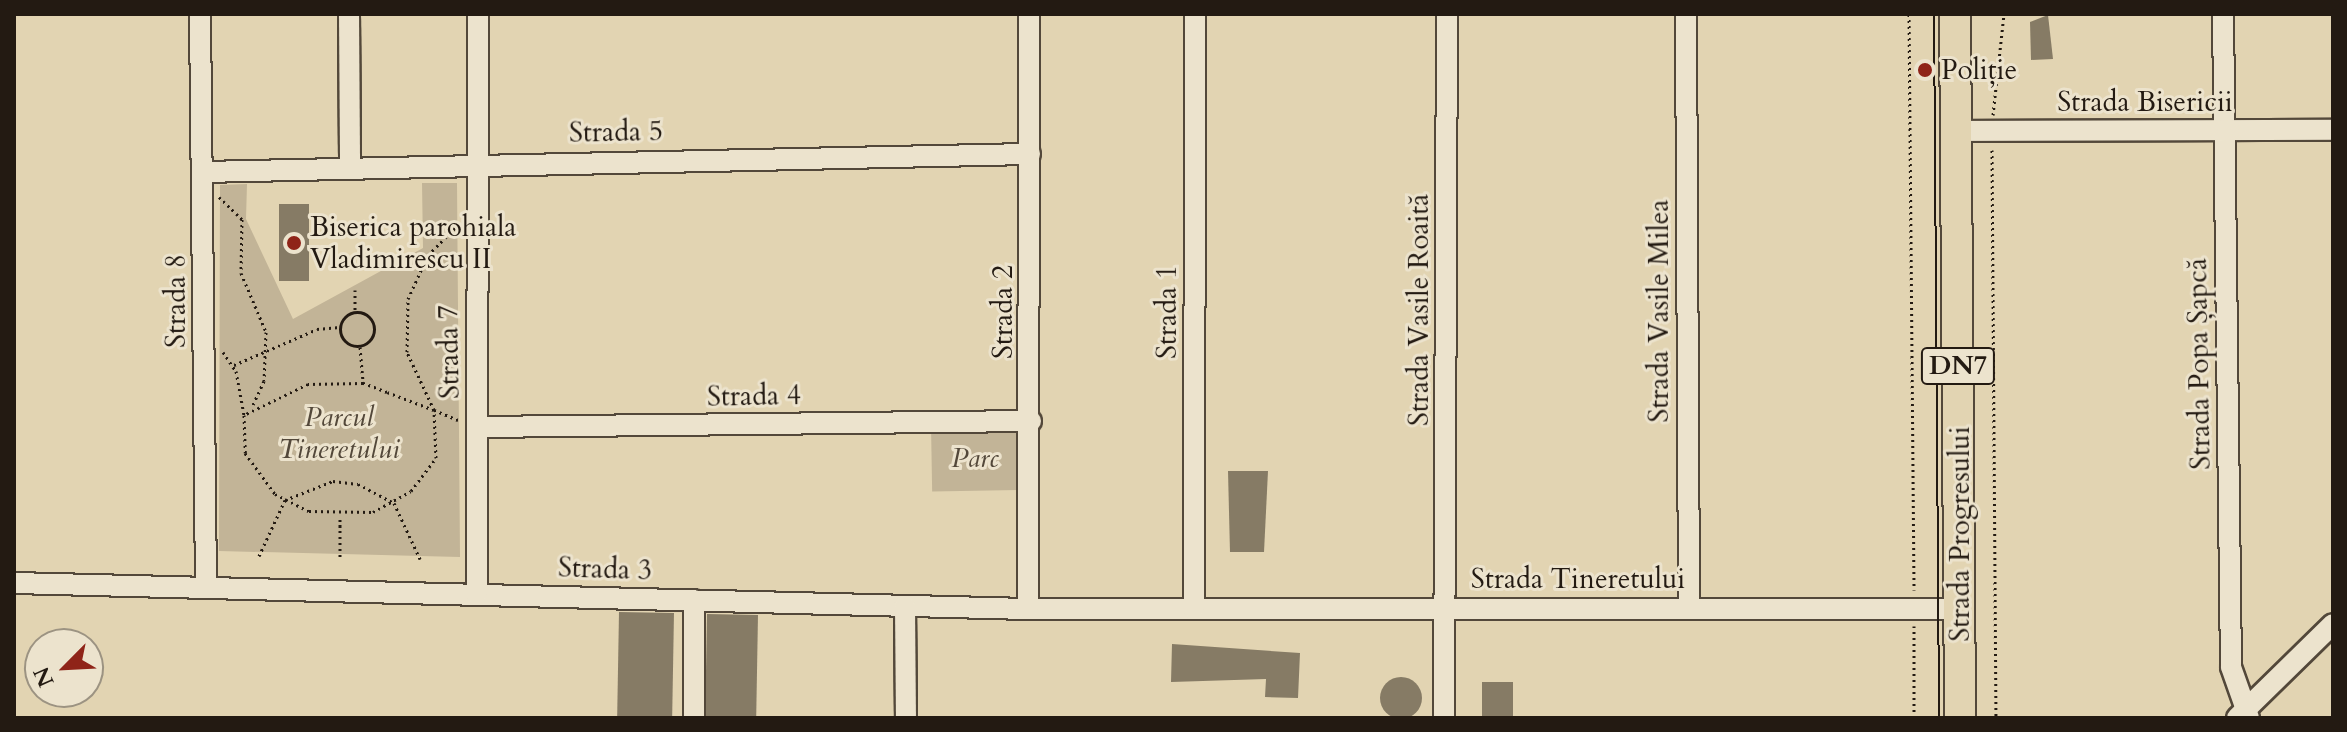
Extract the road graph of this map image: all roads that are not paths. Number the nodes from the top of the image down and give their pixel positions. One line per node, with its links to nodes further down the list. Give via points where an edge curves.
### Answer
1 (200, 14): 16 (street, Strada 8)
2 (349, 14): 15 (street)
3 (478, 14): 14 (street, Strada 7)
4 (1029, 14): 13 (street, Strada 2)
5 (1195, 14): 27 (street, Strada 1)
6 (1447, 14): 24 (street, Strada Vasile Roaită)
7 (1686, 14): 25 (street, Strada Vasile Milea)
8 (1955, 14): 11 (main road, Strada Progresului / DN7)
9 (2223, 14): 12 (street, Strada Popa Șapcă)
10 (2333, 130): 12 (street, Strada Bisericii)
11 (1956, 131): 12 (street, Strada Bisericii); 28 (main road, Strada Progresului / DN7)
12 (2224, 131): 30 (street, Strada Popa Șapcă, via 2231,667)
13 (1030, 154): 14 (street, Strada 5); 17 (street, Strada 2)
14 (475, 163): 15 (street, Strada 5); 18 (street, Strada 7)
15 (350, 167): 16 (street, Strada 5)
16 (203, 172): 20 (street, Strada 8)
17 (1031, 421): 18 (street, Strada 4); 26 (street, Strada 2)
18 (478, 427): 21 (street, Strada 7)
19 (14, 583): 20 (street, Strada 3)
20 (206, 588): 21 (street, Strada 3)
21 (477, 594): 22 (street, Strada 3)
22 (694, 600): 23 (street, Strada 3); 31 (street)
23 (905, 606): 26 (street, Strada 3); 32 (street)
24 (1446, 607): 25 (street, Strada Tineretului); 27 (street, Strada Tineretului); 33 (street, Strada Vasile Roaită)
25 (1689, 607): 28 (street, Strada Tineretului)
26 (1028, 609): 27 (street, Strada 3)
27 (1194, 609)
28 (1961, 609): 34 (main road, Strada Progresului / DN7)
29 (2333, 624): 30 (street)
30 (2243, 716)
31 (694, 718)
32 (906, 718)
33 (1444, 718)
34 (1960, 718)

